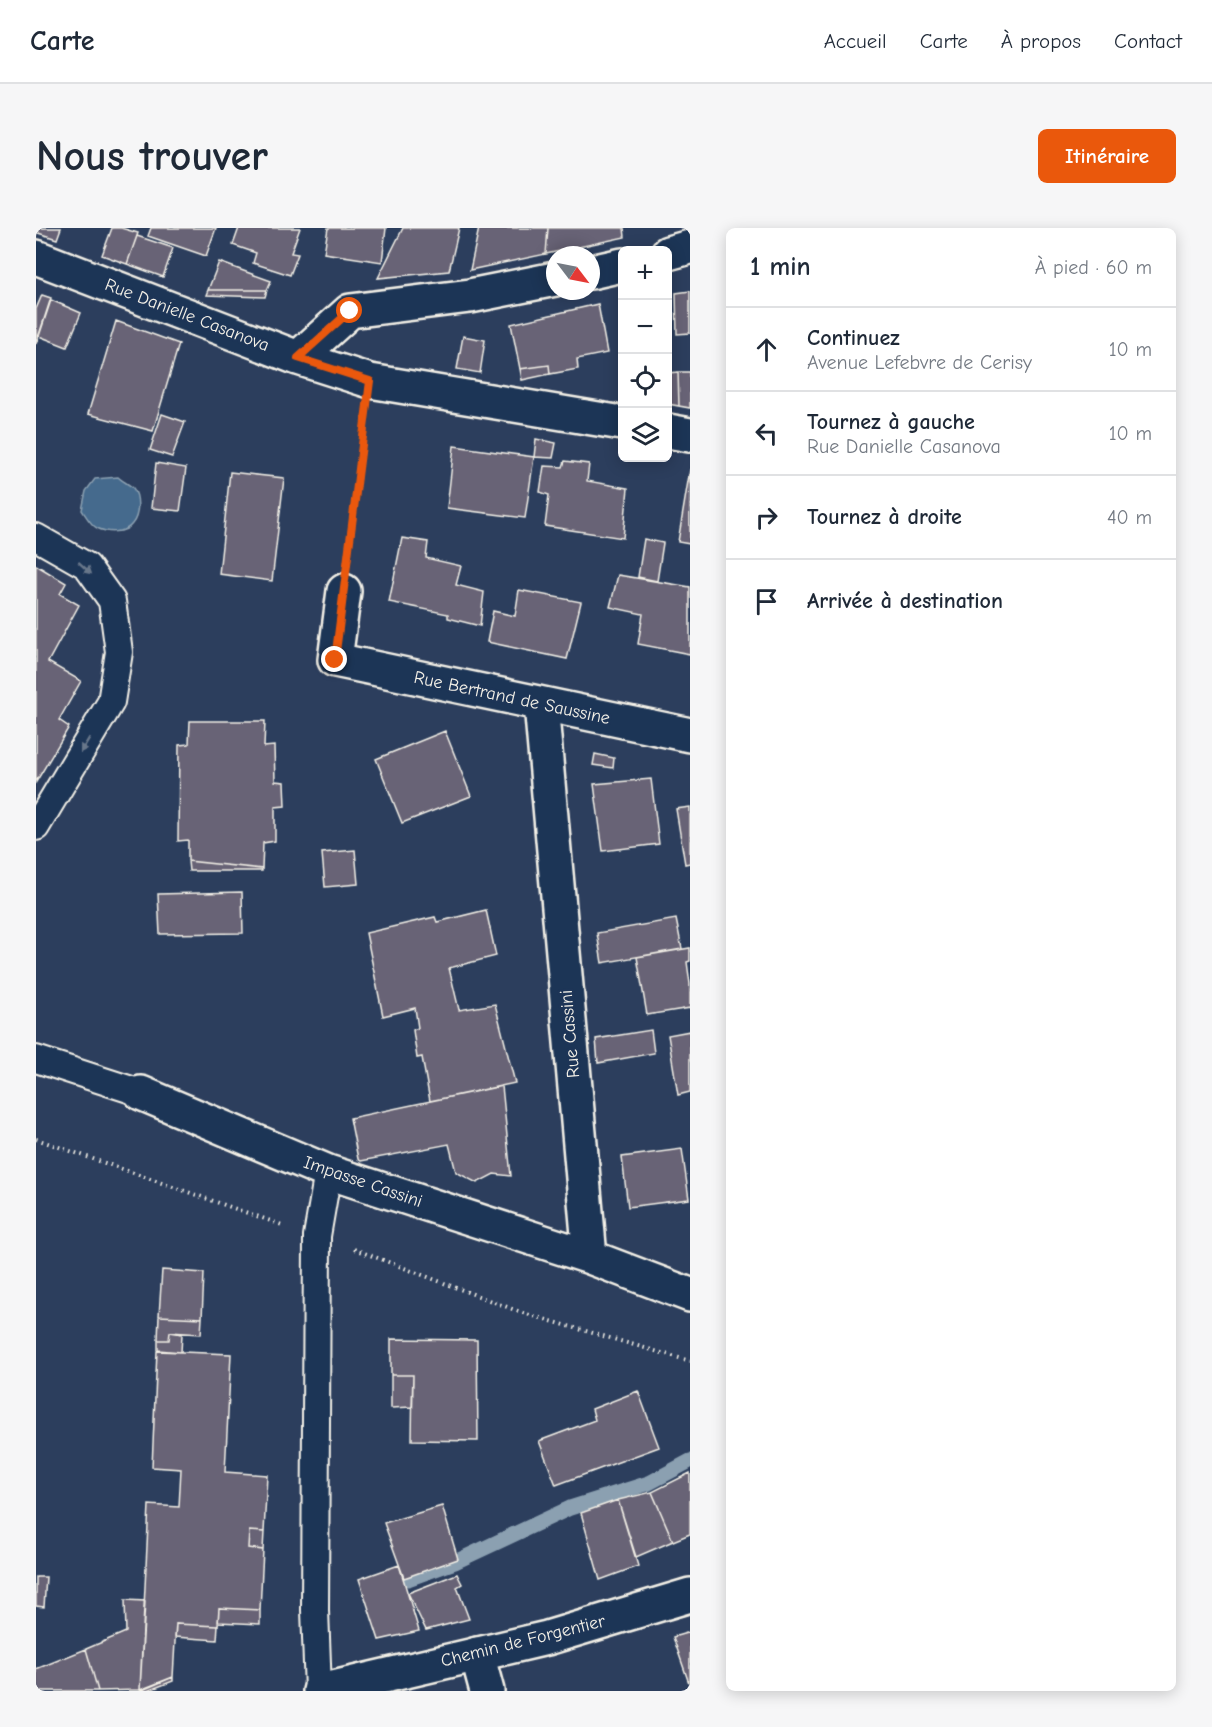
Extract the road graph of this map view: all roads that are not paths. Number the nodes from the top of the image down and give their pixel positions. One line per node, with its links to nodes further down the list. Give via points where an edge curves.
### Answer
1 (690, 247): 2 (street)
2 (672, 252)
3 (36, 257): 7 (street, Rue Danielle Casanova)
4 (618, 266): 5 (street)
5 (600, 270)
6 (546, 281): 7 (street, via 470,296 350,311)
7 (298, 358): 8 (street, Rue Danielle Casanova, via 370,381)
8 (618, 422)
9 (672, 432): 10 (street)
10 (690, 435)
11 (36, 537): 15 (lane, one-way to 15, via 87,566 112,601 119,652 111,702)
12 (344, 591): 13 (street, Rue Bertrand de Saussine, via 335,660)
13 (541, 704): 14 (street, Rue Bertrand de Saussine); 19 (street, Rue Cassini)
14 (690, 735)
15 (36, 827)
16 (36, 1059): 17 (lane)
17 (141, 1093): 18 (street, Impasse Cassini)
18 (328, 1172): 19 (street, Impasse Cassini); 23 (lane, via 317,1236 315,1610)
19 (590, 1257): 20 (street)
20 (690, 1295)
21 (690, 1594): 22 (street, Chemin de Forgentier, via 548,1638)
22 (477, 1653): 23 (street, Chemin de Forgentier); 24 (street)
23 (319, 1691)
24 (487, 1691)

